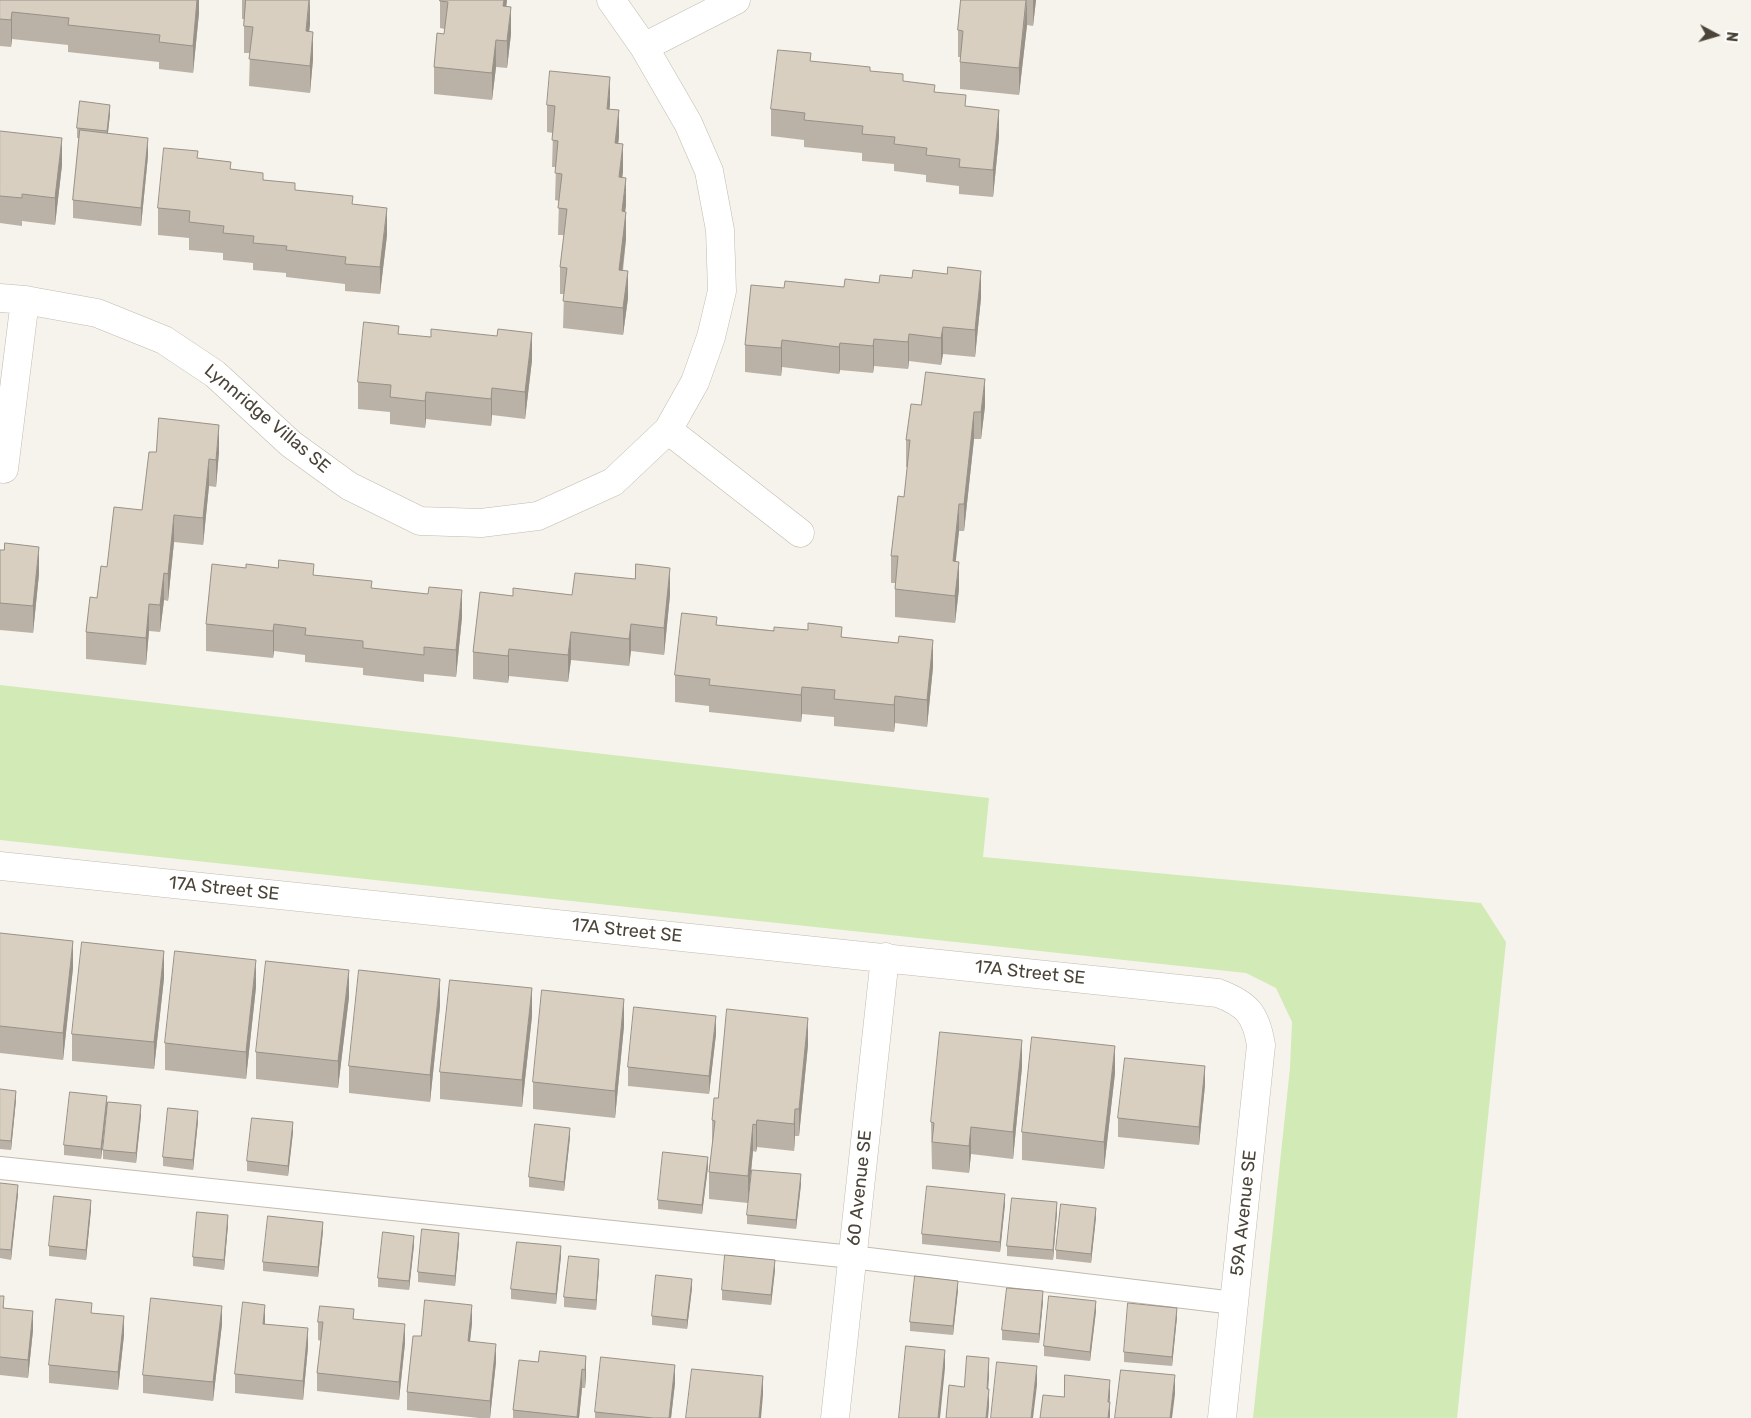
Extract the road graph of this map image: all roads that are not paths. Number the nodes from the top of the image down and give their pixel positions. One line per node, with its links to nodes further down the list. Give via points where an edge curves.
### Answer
1 (611, 0): 3 (street, Lynnridge Villas SE)
2 (736, 0): 3 (street)
3 (644, 47): 5 (street, Lynnridge Villas SE, via 688,123 709,171 720,230 722,290 711,337 695,382)
4 (13, 299): 5 (street, Lynnridge Villas SE, via 98,313 164,340 215,374 290,444 349,486 420,521 481,522 538,516 613,482); 6 (street)
5 (668, 430): 7 (street)
6 (4, 469)
7 (800, 533)
8 (0, 866): 9 (street, 17A Street SE)
9 (885, 957): 10 (street, 17A Street SE, via 1218,993 1235,999); 12 (street, 60 Avenue SE)
10 (1250, 1010): 13 (street, 59A Avenue SE, via 1261,1045)
11 (0, 1168): 12 (lane)
12 (852, 1257): 13 (lane); 14 (street, 60 Avenue SE)
13 (1234, 1303): 15 (street, 59A Avenue SE)
14 (836, 1418)
15 (1222, 1418)

